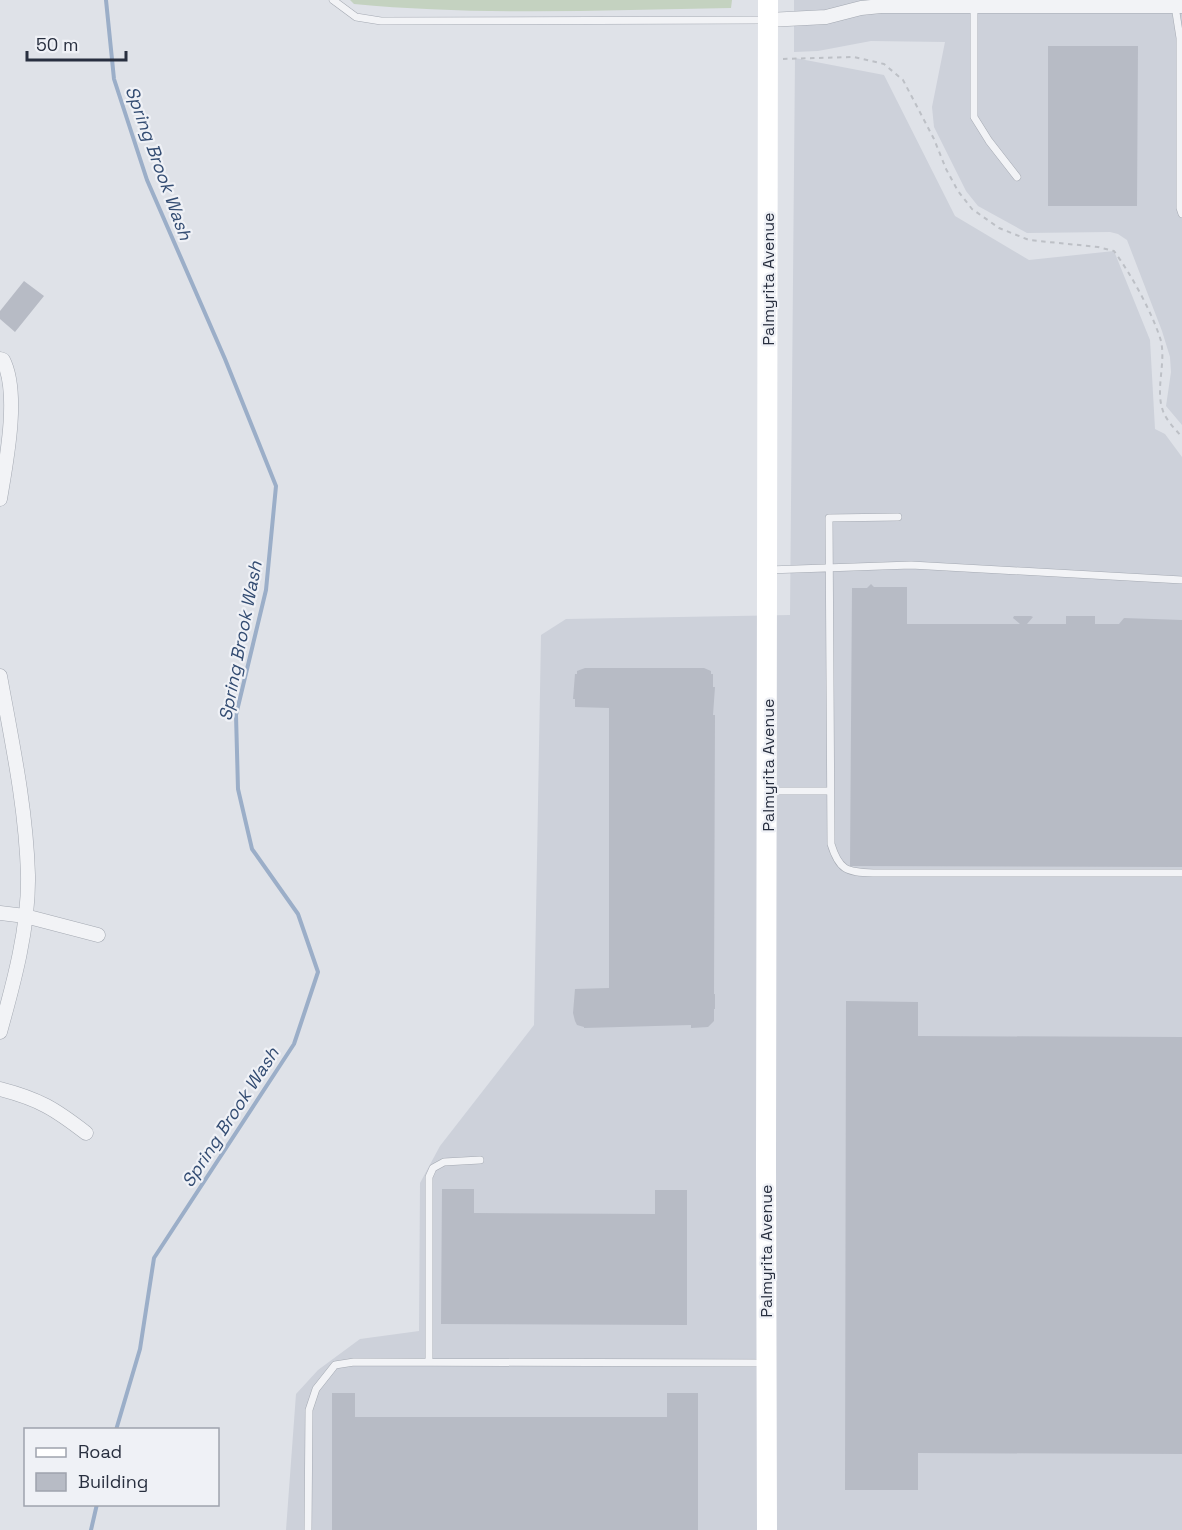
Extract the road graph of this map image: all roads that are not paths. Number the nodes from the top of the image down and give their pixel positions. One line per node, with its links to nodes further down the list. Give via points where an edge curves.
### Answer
1 (333, 0): 5 (lane, via 356,17 381,21)
2 (768, 0): 5 (street, Palmyrita Avenue)
3 (974, 6): 4 (street); 5 (street, via 881,6 826,17); 6 (lane, via 974,117)
4 (1178, 6): 7 (lane)
5 (768, 20): 12 (street, Palmyrita Avenue)
6 (1017, 177)
7 (1182, 214)
8 (4, 364): 9 (street, via 10,380 10,440)
9 (0, 499)
10 (898, 517): 11 (lane, via 829,518)
11 (828, 567): 12 (lane); 13 (lane, via 911,565); 16 (lane)
12 (768, 570): 15 (street, Palmyrita Avenue)
13 (1182, 580)
14 (0, 676): 19 (street, via 22,795 28,877)
15 (768, 791): 16 (lane); 26 (street, Palmyrita Avenue)
16 (830, 791): 17 (lane, via 831,844 837,862 853,872)
17 (1182, 873)
18 (0, 913): 19 (street)
19 (25, 916): 20 (street); 21 (street)
20 (98, 935)
21 (0, 1032)
22 (0, 1089): 23 (street, via 55,1109)
23 (86, 1133)
24 (480, 1160): 25 (lane, via 444,1162 433,1168 429,1176)
25 (429, 1362): 26 (lane); 27 (lane, via 342,1362 330,1370 316,1389 309,1410)
26 (766, 1364): 28 (street, Palmyrita Avenue)
27 (308, 1530)
28 (767, 1530)

